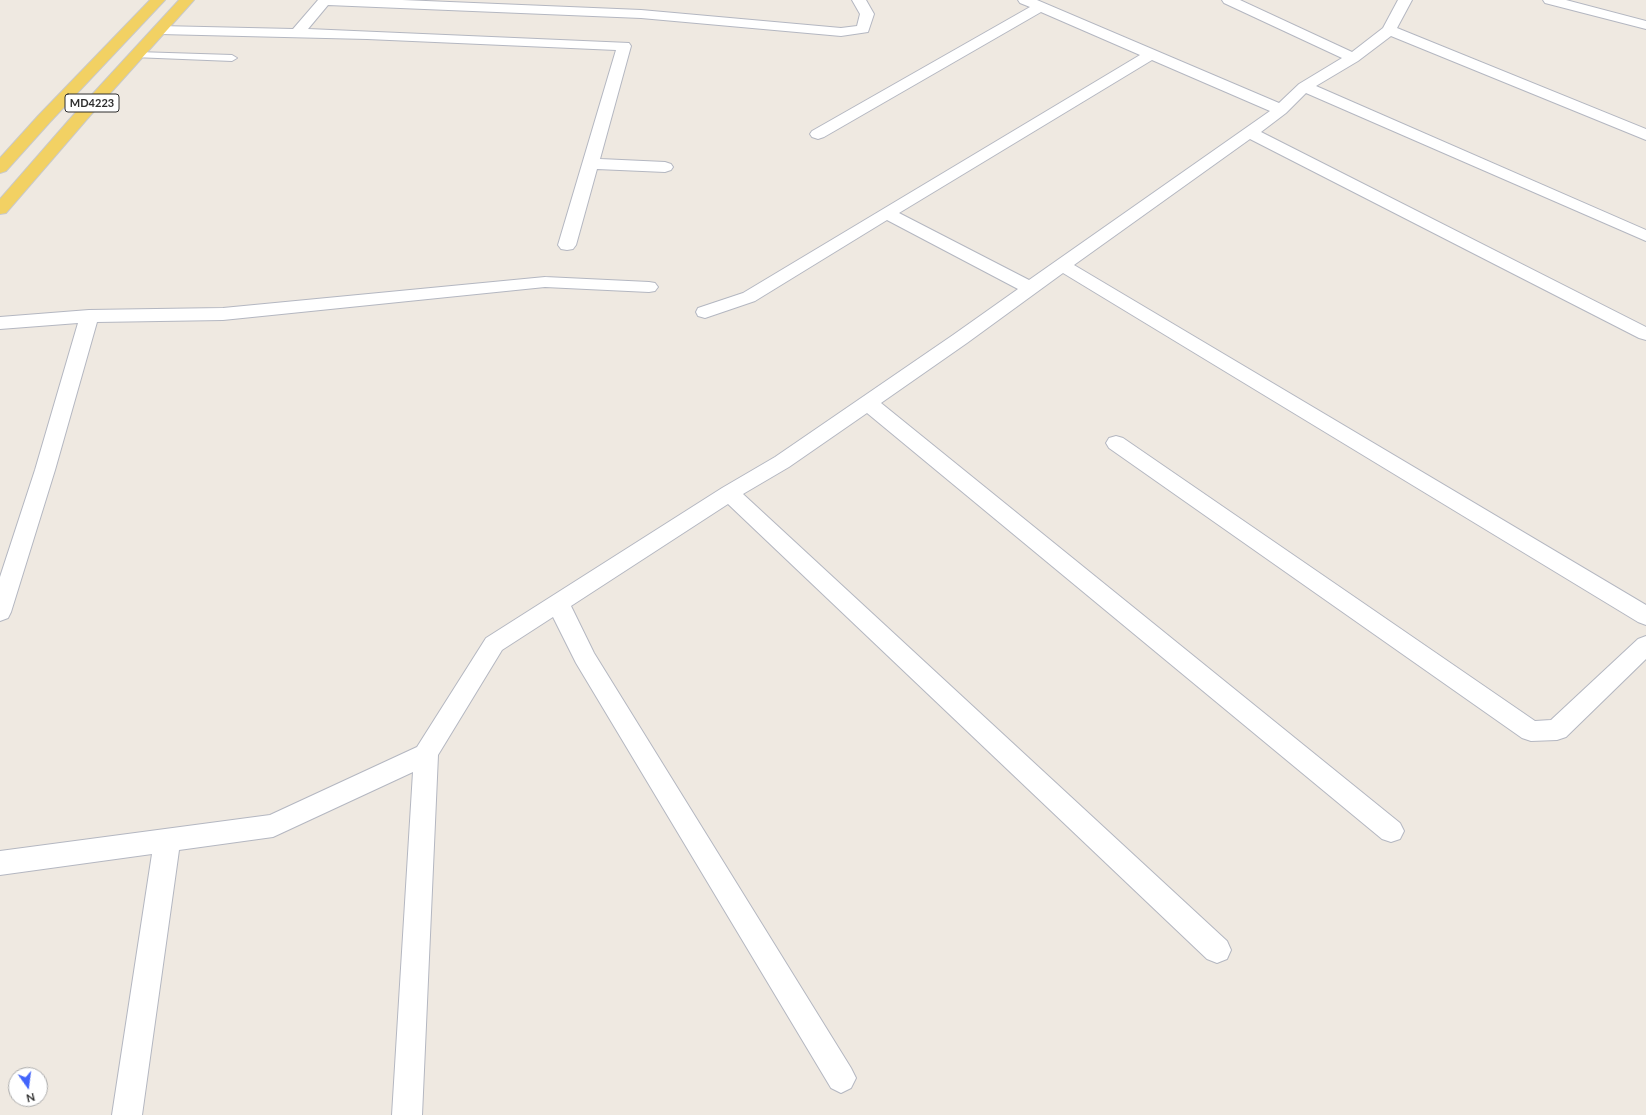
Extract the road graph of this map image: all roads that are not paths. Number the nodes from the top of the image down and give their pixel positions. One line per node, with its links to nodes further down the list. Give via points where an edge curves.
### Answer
1 (158, 0): 28 (main road, MD4223)
2 (187, 0): 14 (main road, MD4223)
3 (325, 0): 10 (street); 16 (street)
4 (660, 0): 12 (street)
5 (859, 0): 12 (street, via 867,14 863,29 842,32)
6 (1025, 0): 11 (street)
7 (1229, 0): 20 (street)
8 (1405, 0): 15 (street)
9 (1550, 0): 13 (street)
10 (517, 4): 12 (street)
11 (1040, 7): 17 (street); 24 (street)
12 (641, 14)
13 (1646, 25)
14 (160, 30): 16 (street); 18 (main road, MD4223)
15 (1389, 30): 20 (street); 25 (street)
16 (297, 33): 26 (street, via 624,46)
17 (1151, 54): 22 (street); 30 (street)
18 (137, 55): 19 (lane); 29 (main road, MD4223)
19 (232, 58)
20 (1353, 58): 21 (street)
21 (1304, 87): 22 (street); 31 (street)
22 (1280, 110): 23 (street)
23 (1249, 132): 33 (street); 39 (street)
24 (818, 134)
25 (1646, 135)
26 (591, 164): 27 (street); 32 (street)
27 (664, 167)
28 (0, 168)
29 (0, 209)
30 (887, 213): 35 (street); 36 (street, via 749,298)
31 (1646, 236)
32 (567, 245)
33 (1062, 265): 35 (street); 45 (street)
34 (649, 288): 37 (street, via 545,282 223,314)
35 (1030, 288): 40 (street)
36 (705, 312)
37 (89, 316): 38 (street); 44 (street, via 45,470)
38 (0, 323)
39 (1646, 334)
40 (868, 403): 42 (street, via 782,462); 48 (street)
41 (1116, 443): 46 (street, via 1532,731 1557,730)
42 (729, 493): 43 (street); 51 (street)
43 (558, 603): 47 (street, via 494,644); 52 (street, via 584,657)
44 (0, 612)
45 (1646, 616)
46 (1646, 645)
47 (426, 754): 49 (street, via 273,826); 54 (street)
48 (1391, 831)
49 (167, 840): 50 (street); 53 (street)
50 (0, 863)
51 (1217, 950)
52 (841, 1078)
53 (127, 1115)
54 (407, 1115)

